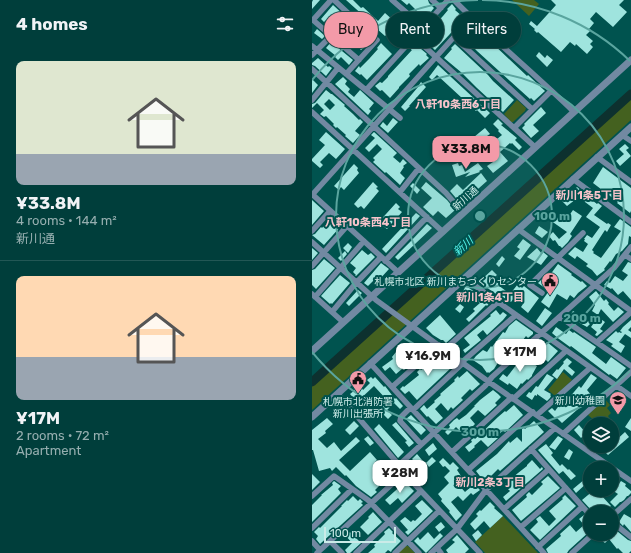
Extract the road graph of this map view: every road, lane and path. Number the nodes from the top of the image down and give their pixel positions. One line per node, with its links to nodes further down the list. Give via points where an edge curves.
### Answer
1 (332, 0): 10 (street, via 313,20); 21 (street, via 377,40)
2 (392, 0): 7 (street)
3 (432, 0): 6 (street)
4 (448, 0): 6 (street)
5 (454, 0): 9 (street)
6 (441, 8): 8 (street)
7 (405, 12)
8 (437, 12)
9 (465, 12)
10 (324, 30)
11 (452, 39): 20 (street)
12 (324, 41): 13 (street)
13 (314, 48): 19 (street); 23 (street)
14 (345, 48): 21 (street)
15 (404, 48): 27 (street)
16 (426, 48): 20 (street)
17 (466, 48): 31 (street)
18 (504, 48): 28 (street)
19 (312, 55)
20 (436, 57): 30 (street); 37 (street)
21 (359, 60): 25 (street)
22 (631, 60): 33 (street, 新川通)
23 (338, 68): 25 (street); 26 (street)
24 (312, 69): 26 (street)
25 (346, 74): 27 (street)
26 (326, 83): 29 (street); 35 (street)
27 (366, 90): 30 (street)
28 (551, 90): 31 (street); 33 (street)
29 (312, 100)
30 (389, 108): 34 (street); 35 (street)
31 (532, 109): 37 (street)
32 (312, 112): 41 (street)
33 (574, 112): 40 (street, 新川通)
34 (400, 118)
35 (373, 126): 41 (street); 43 (street)
36 (631, 127): 38 (street)
37 (514, 128): 40 (street)
38 (622, 135): 39 (street); 42 (street)
39 (631, 141)
40 (535, 147): 49 (street, 新川通)
41 (353, 150): 46 (street); 47 (street)
42 (597, 157): 44 (street); 45 (street)
43 (419, 168): 46 (street); 49 (street)
44 (573, 179): 51 (street); 53 (street)
45 (631, 182)
46 (400, 192): 50 (street)
47 (312, 194): 48 (street)
48 (330, 211): 52 (street); 54 (street)
49 (463, 213): 55 (street, 新川通)
50 (427, 217): 55 (street); 63 (street)
51 (631, 222)
52 (347, 226): 57 (street); 60 (street)
53 (518, 230): 62 (street); 68 (street)
54 (312, 231)
55 (443, 232): 67 (street, 新川通)
56 (583, 233): 62 (street)
57 (364, 241): 63 (street); 66 (street)
58 (312, 242): 60 (street)
59 (631, 247): 61 (street)
60 (324, 252): 65 (street); 66 (street)
61 (625, 255): 64 (street); 70 (street)
62 (557, 258): 70 (street); 71 (street, via 530,285)
63 (383, 259): 67 (street); 69 (street)
64 (631, 259)
65 (312, 266)
66 (340, 268): 69 (street); 72 (street)
67 (398, 272): 73 (street, 新川通)
68 (464, 278): 74 (street); 80 (street)
69 (356, 283): 73 (street); 76 (street)
70 (595, 285): 75 (street); 78 (street)
71 (542, 293)
72 (314, 296): 76 (street)
73 (374, 298): 79 (street, 新川通); 80 (street)
74 (498, 302): 77 (street); 84 (street)
75 (631, 311): 82 (street)
76 (332, 312): 79 (street)
77 (516, 314): 81 (street); 88 (street)
78 (560, 316): 81 (street); 82 (street)
79 (344, 322): 85 (street, 新川通)
80 (409, 324): 83 (street); 87 (street)
81 (541, 333): 86 (street); 92 (street)
82 (597, 342): 89 (street)
83 (438, 345): 84 (street); 94 (street)
84 (444, 350): 88 (street)
85 (312, 351)
86 (566, 351): 90 (street); 97 (street)
87 (370, 363): 94 (street); 95 (street)
88 (463, 363): 92 (street); 98 (street)
89 (631, 366)
90 (590, 368): 93 (street); 99 (street)
91 (631, 372): 93 (street)
92 (489, 382): 97 (street); 102 (street)
93 (615, 386): 96 (street); 103 (street)
94 (392, 387): 98 (street)
95 (338, 394): 100 (street); 107 (street)
96 (631, 396)
97 (512, 398): 99 (street); 106 (street)
98 (412, 409): 102 (street); 104 (street, via 401,417 400,421)
99 (535, 414): 101 (street); 109 (street)
100 (312, 417)
101 (555, 428): 103 (street); 105 (street)
102 (434, 433): 104 (street); 106 (street)
103 (563, 434): 111 (street)
104 (422, 444): 107 (street)
105 (531, 449): 108 (street); 114 (street)
106 (452, 452): 109 (street)
107 (399, 465): 110 (street)
108 (549, 469): 112 (street); 120 (street)
109 (468, 470): 114 (street)
110 (404, 473): 115 (street); 118 (street)
111 (631, 481)
112 (566, 488): 119 (street); 124 (street)
113 (352, 489): 116 (street, via 334,476); 118 (street); 125 (street)
114 (486, 490): 120 (street); 127 (street)
115 (421, 491): 122 (street); 123 (street)
116 (312, 496)
117 (631, 499): 121 (street)
118 (371, 503): 123 (street); 130 (street)
119 (582, 507): 133 (street)
120 (504, 509): 124 (street)
121 (619, 510)
122 (440, 511): 127 (street); 131 (street)
123 (389, 522): 131 (street); 137 (street)
124 (521, 527): 133 (street)
125 (312, 528)
126 (619, 528): 128 (street)
127 (457, 529): 134 (street); 142 (street)
128 (631, 537)
129 (312, 541): 135 (street)
130 (330, 541): 135 (street); 136 (street)
131 (408, 541): 138 (street); 139 (street)
132 (585, 541): 144 (street)
133 (538, 547): 143 (street)
134 (436, 548): 140 (street); 141 (street)
135 (318, 552)
136 (342, 553)
137 (356, 553)
138 (395, 553)
139 (419, 553)
140 (431, 553)
141 (441, 553)
142 (480, 553)
143 (544, 553)
144 (572, 553)

